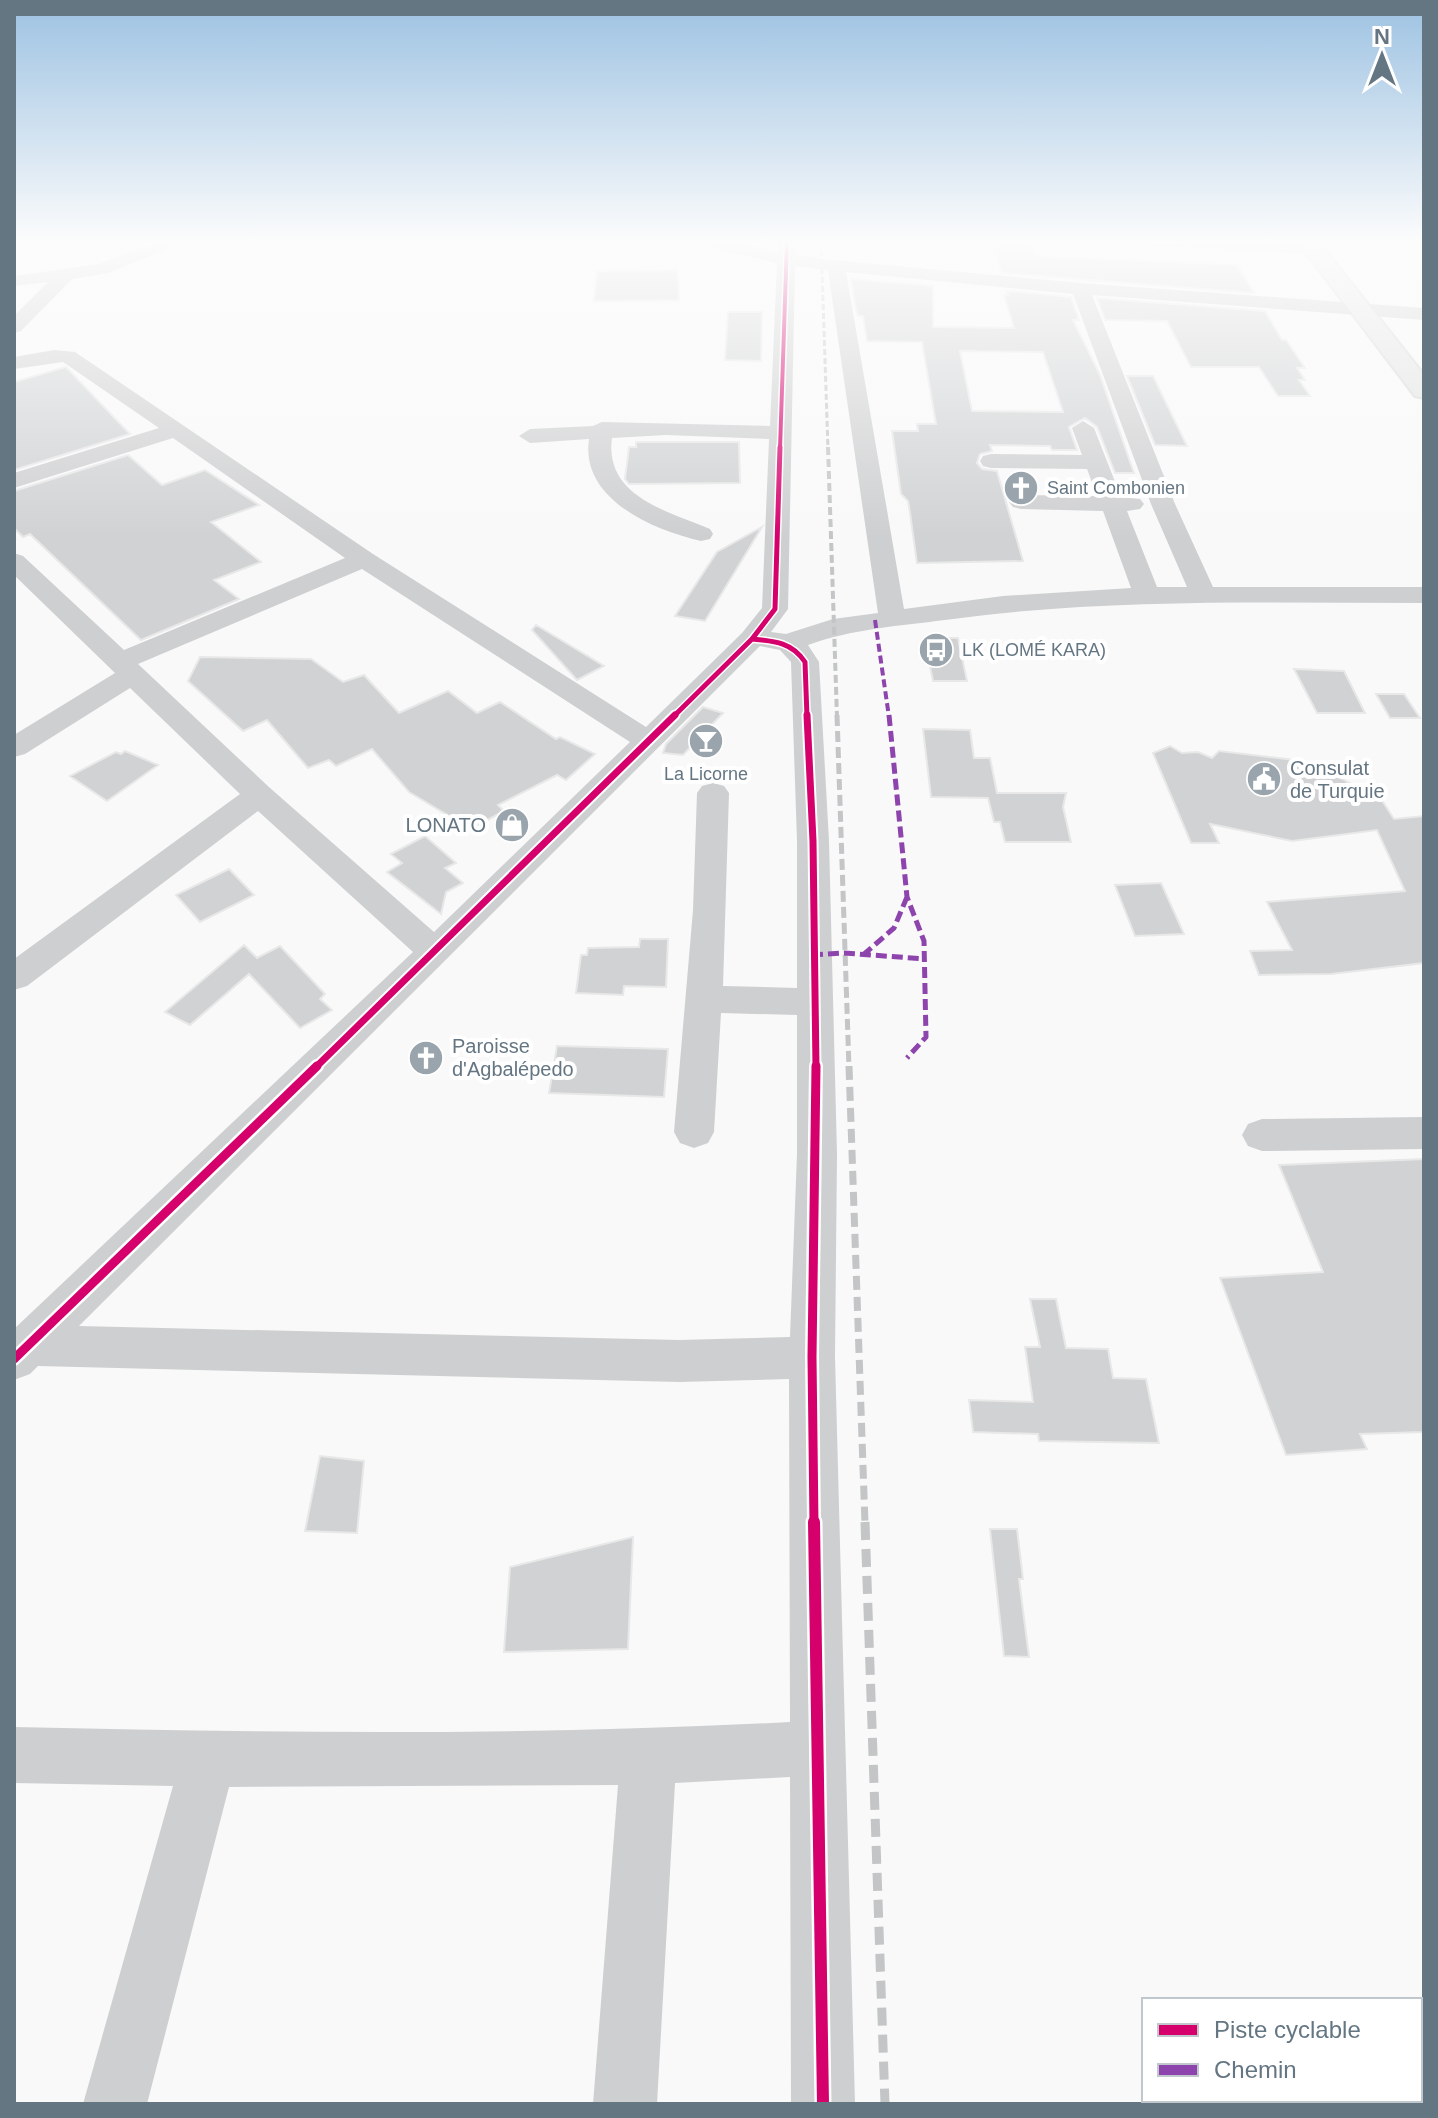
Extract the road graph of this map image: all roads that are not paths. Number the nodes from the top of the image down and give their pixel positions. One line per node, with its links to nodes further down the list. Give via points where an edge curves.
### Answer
1 (782, 340): 12 (street)
2 (858, 340): 26 (street)
3 (1100, 340): 19 (street)
4 (1384, 340): 8 (highway)
5 (1411, 340): 6 (highway)
6 (1424, 356)
7 (14, 363): 11 (street, via 68,356)
8 (1424, 391)
9 (1083, 428): 15 (street)
10 (602, 429): 12 (street); 13 (street); 20 (street, via 597,465 621,498)
11 (174, 431): 16 (street); 21 (street)
12 (779, 433): 27 (street)
13 (530, 436)
14 (991, 461): 15 (street)
15 (1094, 462): 18 (street)
16 (14, 481)
17 (1021, 502): 18 (street)
18 (1111, 504): 19 (street); 23 (street)
19 (1163, 504): 24 (street)
20 (701, 534)
21 (364, 559): 28 (street); 29 (street)
22 (14, 561): 28 (street)
23 (1147, 595): 24 (street); 26 (street)
24 (1203, 595): 25 (street)
25 (1424, 595)
26 (892, 617): 27 (street)
27 (770, 641): 29 (street); 36 (street, via 799,652 805,662)
28 (127, 668): 30 (street); 32 (street)
29 (648, 741): 33 (street)
30 (14, 748)
31 (713, 793): 35 (street)
32 (259, 795): 33 (street); 34 (street)
33 (435, 952): 40 (street)
34 (14, 977)
35 (703, 999): 36 (street); 37 (street)
36 (814, 1002): 41 (street)
37 (694, 1132)
38 (1424, 1133): 39 (street)
39 (1262, 1135)
40 (21, 1352): 41 (street, via 679,1361)
41 (812, 1357): 42 (street)
42 (816, 1748): 44 (street); 48 (street)
43 (14, 1755): 45 (street)
44 (648, 1759): 45 (street); 47 (street)
45 (208, 1760): 46 (street)
46 (115, 2104)
47 (625, 2104)
48 (823, 2104)

